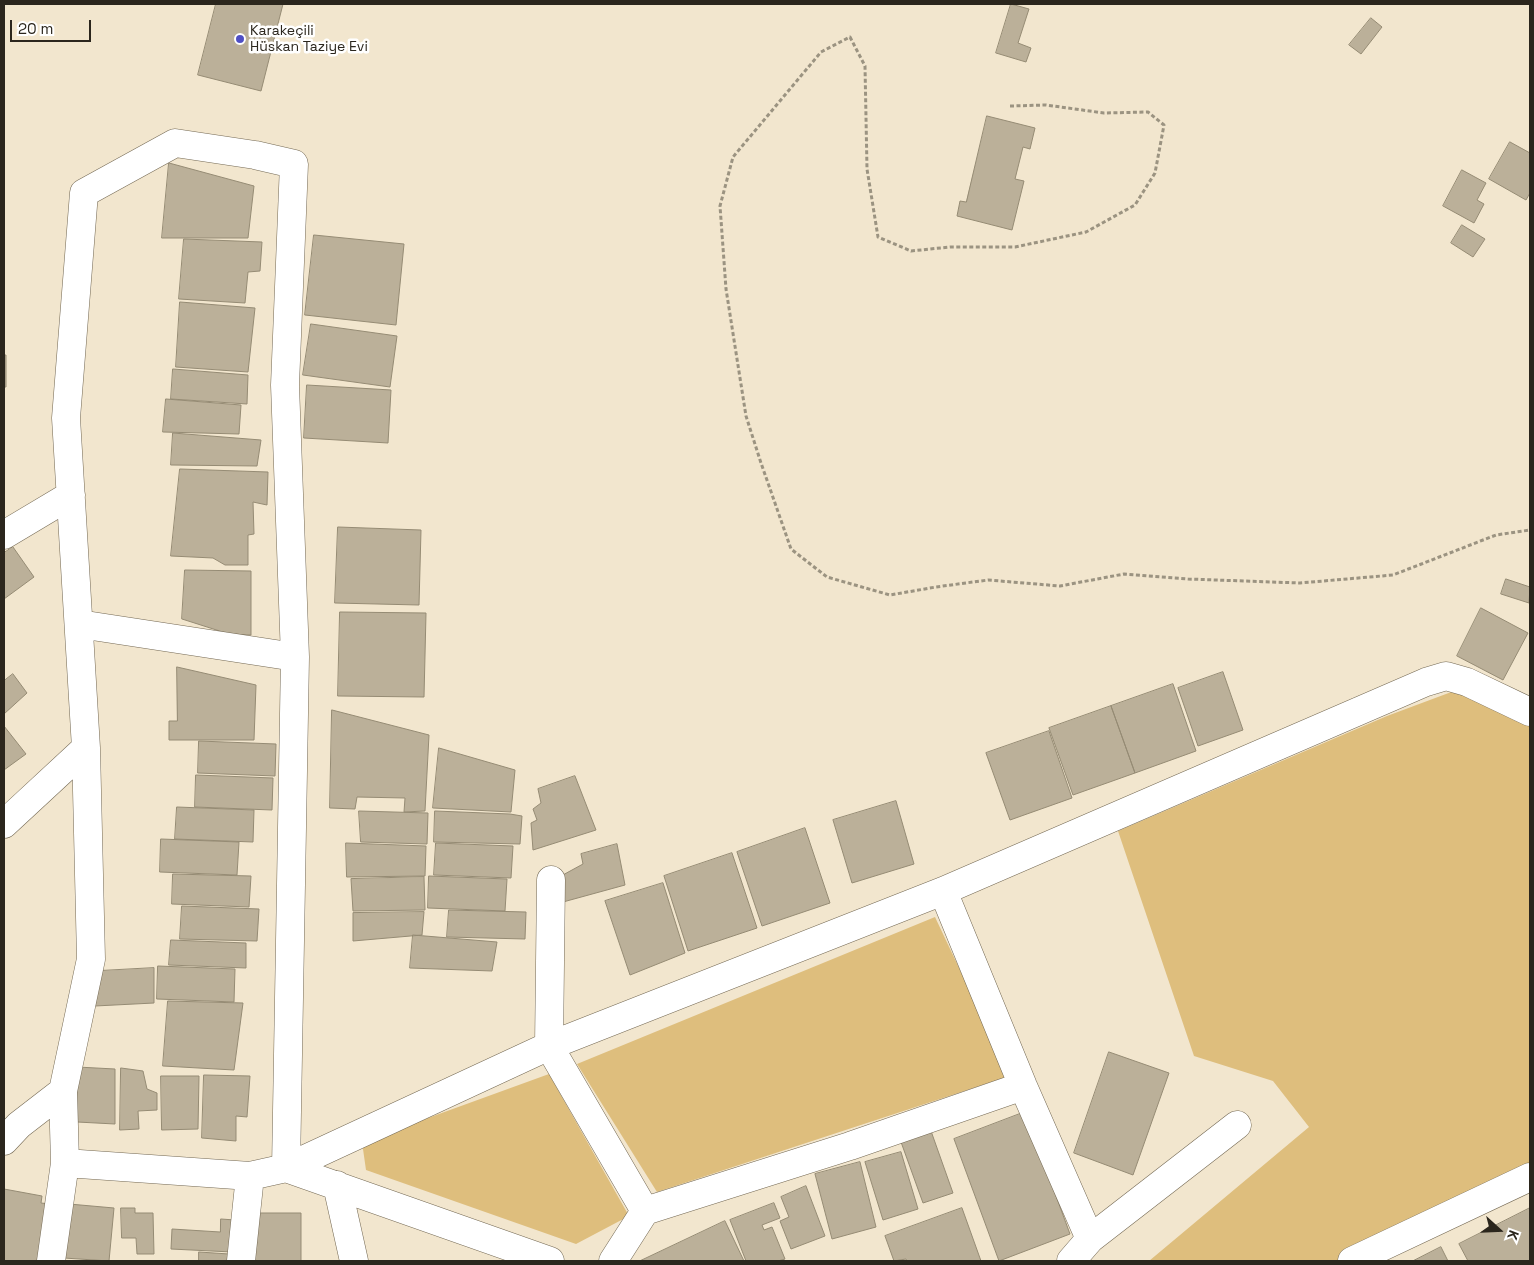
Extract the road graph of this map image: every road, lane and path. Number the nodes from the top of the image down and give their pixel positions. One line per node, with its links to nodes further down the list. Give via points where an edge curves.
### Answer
1 (1010, 106): 3 (path, via 1046,105 1104,113 1148,112 1164,125 1155,173 1135,205 1086,232 1015,248 950,246 911,251 878,237 867,169 865,66 850,37 821,52 733,157 720,206 726,289 737,364 746,416 791,549 826,577 890,595 988,580 1060,586 1124,574 1300,583 1394,575 1496,535)
2 (71, 495): 4 (street); 5 (street); 6 (street, via 66,418 84,193 175,143 255,154 294,164 285,385)
3 (1530, 530)
4 (4, 535)
5 (79, 624): 6 (street); 8 (street)
6 (295, 657): 18 (street)
7 (1530, 712): 11 (street, via 1446,676 1426,682)
8 (86, 748): 9 (street); 14 (street, via 91,960)
9 (4, 824)
10 (551, 880): 12 (street)
11 (943, 891): 12 (street); 13 (street)
12 (549, 1046): 18 (street); 22 (street)
13 (1023, 1086): 22 (street); 23 (street)
14 (64, 1091): 16 (street, via 19,1124); 17 (street)
15 (1237, 1125): 23 (street)
16 (4, 1141)
17 (66, 1164): 19 (street); 24 (street)
18 (286, 1168): 19 (street); 21 (street)
19 (250, 1176): 25 (street)
20 (1530, 1176): 30 (street)
21 (338, 1185): 26 (street); 27 (street)
22 (645, 1212): 28 (street)
23 (1090, 1239): 29 (street)
24 (51, 1261)
25 (241, 1261)
26 (354, 1261)
27 (550, 1261)
28 (613, 1261)
29 (1071, 1261)
30 (1352, 1261)

